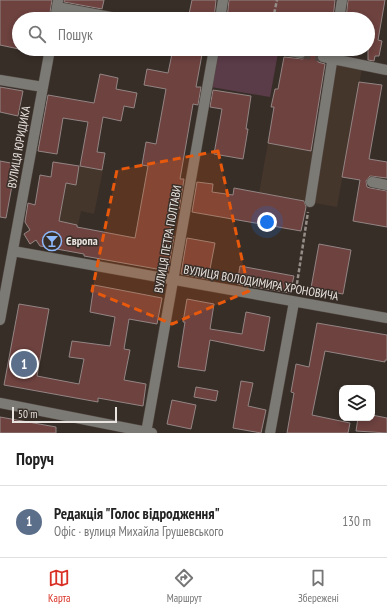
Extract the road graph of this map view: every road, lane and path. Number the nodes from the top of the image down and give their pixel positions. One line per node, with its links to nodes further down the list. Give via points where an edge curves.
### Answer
1 (223, 0): 6 (street)
2 (277, 0): 7 (path)
3 (342, 0): 8 (street)
4 (58, 3): 5 (street)
5 (93, 12)
6 (221, 12)
7 (274, 12)
8 (340, 12)
9 (49, 56): 15 (street, ВУЛИЦЯ ЮРИДИКА)
10 (213, 56): 20 (street, ВУЛИЦЯ ПЕТРА ПОЛТАВИ)
11 (330, 56): 18 (street)
12 (334, 56): 13 (street)
13 (387, 70)
14 (0, 80): 15 (street)
15 (43, 87): 19 (street, ВУЛИЦЯ ЮРИДИКА)
16 (372, 182): 17 (street)
17 (387, 185)
18 (310, 202): 21 (path)
19 (13, 251): 20 (street, ВУЛИЦЯ ВОЛОДИМИРА ХРОНОВИЧА); 23 (street, ВУЛИЦЯ ЮРИДИКА)
20 (174, 281): 21 (street, ВУЛИЦЯ ВОЛОДИМИРА ХРОНОВИЧА); 25 (street, ВУЛИЦЯ ПЕТРА ПОЛТАВИ)
21 (294, 302): 22 (street, ВУЛИЦЯ ВОЛОДИМИРА ХРОНОВИЧА); 26 (street)
22 (387, 318)
23 (0, 320)
24 (0, 403): 25 (street)
25 (148, 433)
26 (270, 433)

